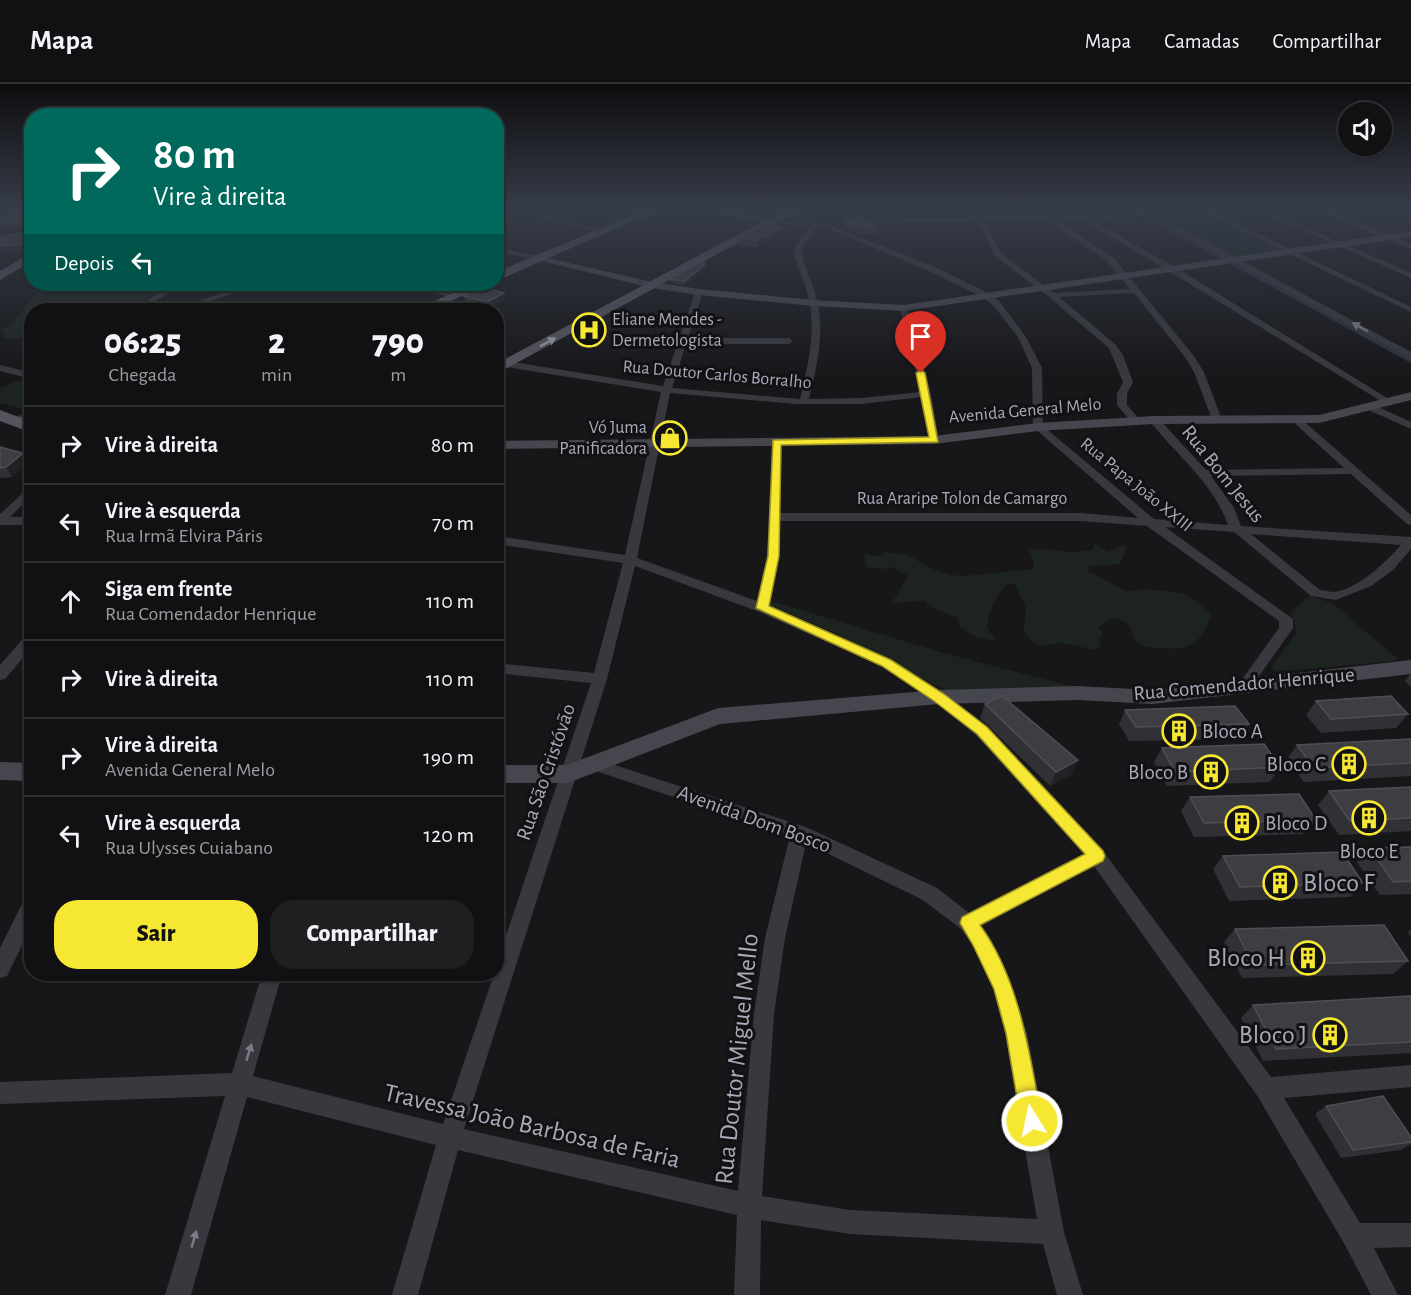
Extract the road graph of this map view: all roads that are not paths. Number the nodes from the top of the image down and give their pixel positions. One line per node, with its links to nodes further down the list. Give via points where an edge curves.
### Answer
1 (526, 265): 15 (main road)
2 (563, 265): 18 (street)
3 (691, 265): 18 (main road)
4 (802, 265): 32 (street)
5 (921, 265): 26 (street)
6 (1012, 265): 19 (street)
7 (1115, 265): 16 (street)
8 (1164, 265): 14 (street)
9 (1205, 265): 14 (street)
10 (1229, 265): 39 (street)
11 (1245, 265): 37 (street, one-way to 11)
12 (1315, 265): 34 (street)
13 (1385, 265): 17 (street)
14 (1172, 269): 16 (street); 49 (street)
15 (504, 274)
16 (1124, 275): 19 (street); 24 (street)
17 (1411, 276)
18 (652, 285): 25 (street); 38 (main road, one-way to 18)
19 (1041, 287): 26 (street); 27 (street)
20 (166, 291): 29 (street)
21 (234, 291): 30 (street)
22 (433, 291): 28 (street)
23 (466, 291): 28 (main road)
24 (1136, 291): 27 (street); 54 (street, via 1199,372)
25 (699, 292): 32 (street); 35 (street, Rua São Cristóvão)
26 (985, 295): 33 (street); 58 (street, via 997,304 1034,357)
27 (1052, 295): 56 (street, via 1112,346 1128,382 1122,405)
28 (454, 296): 31 (main road)
29 (147, 303)
30 (198, 303)
31 (438, 303)
32 (814, 303): 33 (street); 48 (street, via 813,365)
33 (903, 308): 46 (street)
34 (1411, 310)
35 (681, 341): 36 (street); 45 (street, Rua São Cristóvão)
36 (789, 341)
37 (1411, 356)
38 (504, 366)
39 (1411, 366)
40 (24, 367): 43 (street)
41 (504, 367): 45 (street, Rua Doutor Carlos Borralho)
42 (0, 368): 43 (street)
43 (15, 371): 44 (street)
44 (24, 374)
45 (666, 391): 48 (street, Rua Doutor Carlos Borralho); 61 (street, Rua São Cristóvão)
46 (926, 394): 48 (street, Rua Doutor Carlos Borralho, via 841,402); 59 (street)
47 (1411, 396): 49 (street, Avenida General Melo)
48 (804, 401)
49 (1387, 401): 51 (street, Avenida General Melo)
50 (0, 405): 52 (main road)
51 (1370, 407): 55 (street, Avenida General Melo); 57 (street)
52 (23, 418)
53 (1154, 420): 54 (street, Avenida General Melo); 56 (street, Avenida General Melo); 64 (street, Rua Bom Jesus)
54 (1217, 420): 55 (street, Avenida General Melo)
55 (1296, 420): 63 (street)
56 (1137, 422): 58 (street, Avenida General Melo)
57 (1411, 426)
58 (1038, 428): 59 (street, Avenida General Melo); 70 (street, Rua Papa João XXIII)
59 (934, 440): 60 (street, Avenida General Melo)
60 (777, 442): 61 (street, Avenida General Melo); 66 (street)
61 (656, 444): 62 (street, Avenida General Melo); 74 (street, Rua São Cristóvão)
62 (504, 445)
63 (1355, 471): 64 (street); 69 (street)
64 (1203, 474): 71 (street, Rua Bom Jesus)
65 (24, 496): 67 (street)
66 (774, 517): 70 (street, Rua Araripe Tolon de Camargo, via 1081,517); 75 (street, via 774,556)
67 (0, 521): 68 (street)
68 (24, 521)
69 (1411, 521)
70 (1150, 522): 71 (street, Rua Araripe Tolon de Camargo); 83 (street, Rua Papa João XXIII, via 1286,619 1286,628)
71 (1235, 527): 73 (street, Rua Araripe Tolon de Camargo); 73 (street, Rua Bom Jesus, via 1311,590 1336,596 1366,583 1388,567)
72 (504, 541): 74 (street)
73 (1410, 542)
74 (630, 560): 75 (street); 82 (street, Rua São Cristóvão)
75 (762, 608): 84 (street, via 886,663)
76 (24, 646): 77 (street)
77 (16, 655): 78 (street); 81 (street)
78 (24, 655)
79 (1411, 667): 83 (street, Rua Comendador Henrique)
80 (504, 669): 82 (street)
81 (0, 675)
82 (600, 679): 89 (street, Rua São Cristóvão)
83 (1245, 685): 84 (street, Rua Comendador Henrique, via 1152,697 1077,693)
84 (939, 697): 85 (street, via 718,716); 91 (street, via 982,731)
85 (596, 765): 89 (street); 90 (street, Avenida Dom Bosco)
86 (0, 771): 87 (street)
87 (24, 772)
88 (504, 774): 89 (street)
89 (568, 774): 95 (street, Rua São Cristóvão)
90 (800, 832): 93 (street, Avenida Dom Bosco, via 930,894); 103 (street, Rua Doutor Miguel Mello, via 775,938 764,1014)
91 (1097, 856): 93 (street); 100 (street)
92 (24, 920): 94 (street)
93 (968, 923): 104 (street, Avenida Dom Bosco, via 980,939 1003,989 1016,1033)
94 (0, 969)
95 (504, 971)
96 (270, 981): 99 (street, one-way to 96)
97 (501, 981): 102 (street, Rua São Cristóvão)
98 (1411, 1076): 100 (street)
99 (239, 1084): 101 (street, Travessa João Barbosa de Faria); 102 (street, Travessa João Barbosa de Faria); 107 (street, one-way to 99)
100 (1266, 1089): 106 (street)
101 (0, 1093)
102 (450, 1137): 103 (street, Travessa João Barbosa de Faria); 108 (street, Rua São Cristóvão)
103 (749, 1206): 104 (street, Travessa João Barbosa de Faria, via 850,1222); 109 (street, Rua Doutor Miguel Mello)
104 (1052, 1232): 110 (street, Avenida Dom Bosco)
105 (1411, 1235): 106 (street)
106 (1354, 1236): 111 (street)
107 (178, 1295)
108 (405, 1295)
109 (747, 1295)
110 (1070, 1295)
111 (1385, 1295)

